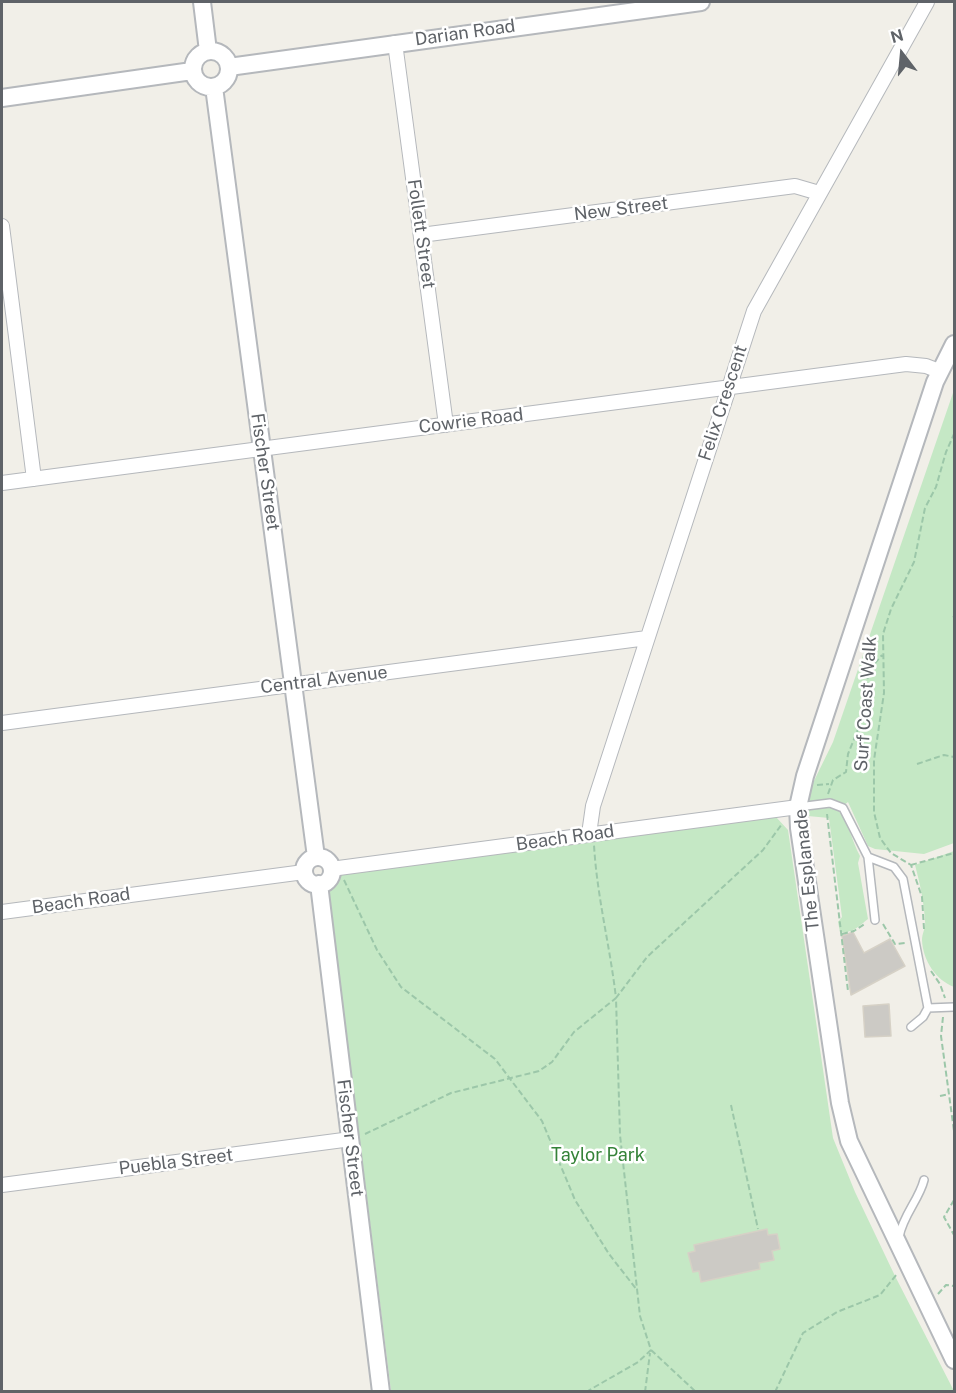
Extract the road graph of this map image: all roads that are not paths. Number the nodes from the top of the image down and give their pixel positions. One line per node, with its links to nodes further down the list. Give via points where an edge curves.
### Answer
1 (202, 2): 5 (street)
2 (701, 2): 4 (street, Darian Road)
3 (927, 2): 10 (street, Felix Crescent)
4 (395, 43): 6 (street, Darian Road); 12 (street, Follett Street)
5 (208, 51): 6 (street, via 221,54); 7 (street, via 196,57)
6 (229, 67): 8 (street, via 225,79)
7 (192, 71): 8 (street, via 200,83); 9 (street)
8 (214, 87): 17 (street, Fischer Street)
9 (2, 98)
10 (819, 193): 12 (street, New Street, via 795,186); 15 (street, Felix Crescent, via 754,311)
11 (2, 226): 18 (street)
12 (422, 235): 16 (street, Follett Street)
13 (953, 348): 14 (street, The Esplanade)
14 (939, 371): 15 (street, Cowrie Road, via 906,364); 23 (street, The Esplanade)
15 (728, 388): 16 (street, Cowrie Road); 20 (street, Felix Crescent)
16 (446, 425): 17 (street, Cowrie Road)
17 (262, 449): 18 (street, Cowrie Road); 21 (street, Fischer Street)
18 (34, 479): 19 (street, Cowrie Road)
19 (2, 483)
20 (646, 638): 21 (street, Central Avenue); 24 (street, Felix Crescent, via 592,806)
21 (293, 684): 22 (street, Central Avenue); 25 (street, Fischer Street)
22 (2, 723)
23 (798, 807): 24 (street, Beach Road); 26 (lane, via 830,803 843,808); 38 (street, The Esplanade, via 844,1123)
24 (591, 834): 27 (street, Beach Road)
25 (316, 857): 27 (street); 28 (street, via 307,862)
26 (868, 857): 31 (lane); 33 (lane, via 894,867 903,879)
27 (336, 868): 29 (street, via 329,879)
28 (304, 872): 29 (street, via 309,882); 30 (street, Beach Road)
29 (319, 884): 35 (street, Fischer Street)
30 (2, 912)
31 (875, 920)
32 (954, 1006): 33 (lane)
33 (928, 1008): 34 (lane)
34 (911, 1027)
35 (351, 1139): 37 (street, Puebla Street); 40 (street, Fischer Street)
36 (924, 1180): 38 (lane, via 901,1225)
37 (2, 1185)
38 (898, 1244): 39 (street, The Esplanade)
39 (954, 1360)
40 (381, 1392)

